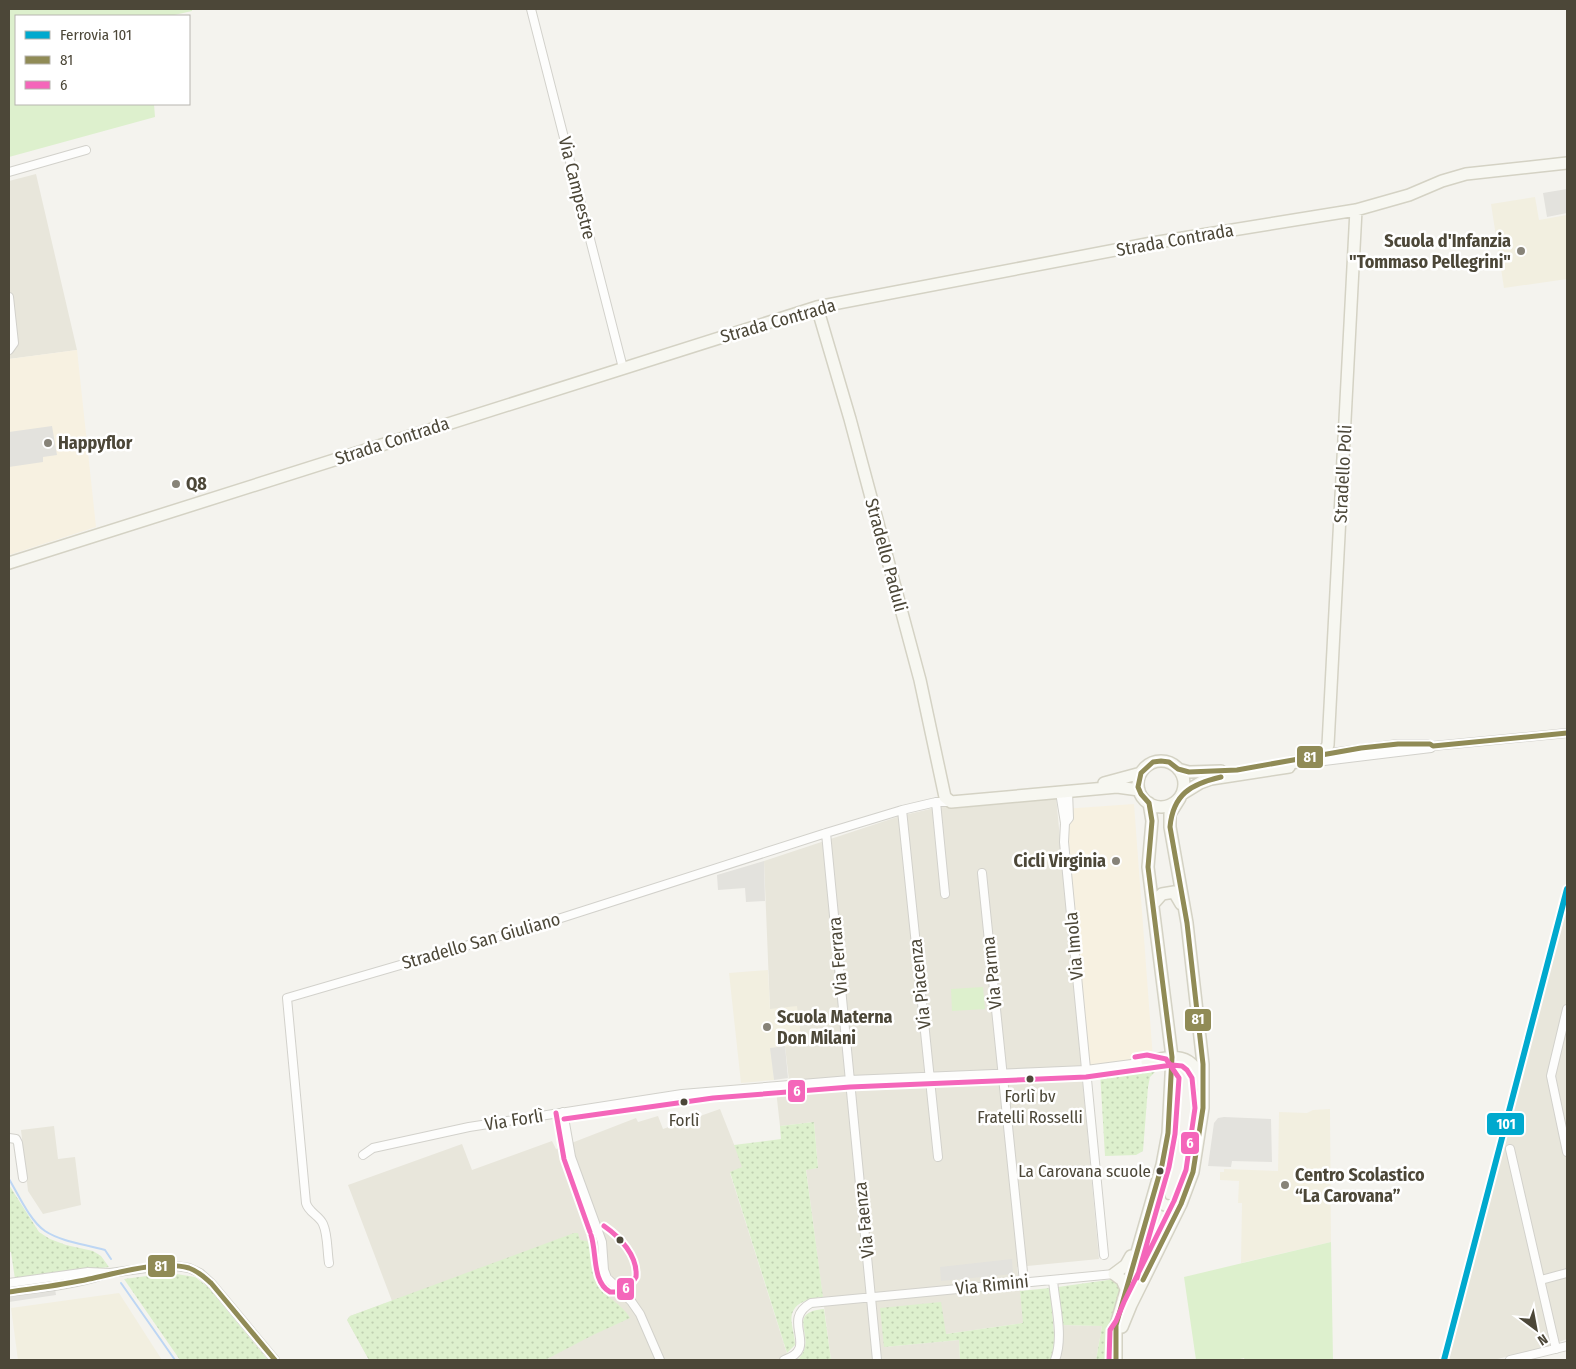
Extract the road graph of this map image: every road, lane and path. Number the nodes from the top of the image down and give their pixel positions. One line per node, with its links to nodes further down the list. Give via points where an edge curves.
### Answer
1 (531, 9): 9 (street, Via Campestre)
2 (86, 150): 4 (street)
3 (1567, 162): 5 (street, Strada Contrada, via 1466,174)
4 (9, 172)
5 (1356, 210): 7 (street, Strada Contrada, via 1152,243); 12 (street, Stradello Poli)
6 (9, 297): 8 (street, via 14,343)
7 (817, 307): 9 (street, Strada Contrada); 25 (street, Stradello Paduli, via 920,680 943,791)
8 (9, 350)
9 (623, 368): 10 (street, Strada Contrada)
10 (9, 563)
11 (1567, 733): 13 (street)
12 (1330, 738): 15 (street); 17 (street, Stradello Poli)
13 (1433, 746): 14 (street, via 1398,744); 16 (street)
14 (1361, 748): 15 (street); 16 (street, via 1364,751 1383,749)
15 (1345, 750): 17 (street)
16 (1388, 752): 18 (street)
17 (1323, 754): 18 (street, via 1319,758 1292,763); 19 (street, via 1237,770 1189,772)
18 (1289, 767): 23 (street, via 1211,779)
19 (1178, 769): 20 (street, via 1169,762 1161,761 1146,766); 23 (street, via 1184,781)
20 (1141, 773): 21 (street); 22 (street, Stradello San Giuliano)
21 (1139, 790): 22 (street, Stradello San Giuliano, via 1117,787); 26 (street)
22 (1069, 791): 25 (street, Stradello San Giuliano); 37 (street, Via Imola, via 1064,842)
23 (1181, 796): 26 (street, via 1165,806); 32 (street, via 1170,814 1170,827)
24 (936, 802): 25 (street, Stradello San Giuliano); 27 (street, Stradello San Giuliano); 30 (street)
25 (951, 802)
26 (1149, 803): 31 (street, via 1152,821 1148,867)
27 (902, 810): 28 (street, Stradello San Giuliano); 39 (street, Via Piacenza)
28 (826, 833): 41 (street, Via Ferrara); 54 (street, Stradello San Giuliano, via 558,919 287,998 306,1203 324,1225)
29 (982, 873): 38 (street, Via Parma)
30 (945, 894)
31 (1154, 903): 32 (street, via 1162,894 1174,892); 33 (street)
32 (1187, 922): 42 (street, via 1203,1064)
33 (1165, 996): 35 (street); 36 (street, via 1161,1000 1165,1044)
34 (1567, 1009): 46 (street, via 1551,1076)
35 (1172, 1057): 36 (street); 40 (street); 42 (street, via 1185,1059 1193,1065 1199,1076)
36 (1152, 1061): 37 (street, Via Forlì); 40 (street, via 1162,1066)
37 (1086, 1070): 38 (street, Via Forlì); 53 (street, Via Imola)
38 (1003, 1073): 39 (street, Via Forlì); 60 (street, Via Parma)
39 (930, 1076): 41 (street, Via Forlì); 48 (street, Via Piacenza)
40 (1172, 1079): 49 (street, via 1168,1133)
41 (850, 1080): 43 (street, Via Forlì, via 682,1094); 64 (street, Via Faenza)
42 (1203, 1108): 51 (street, via 1193,1172)
43 (563, 1112): 47 (street, Via Forlì, via 384,1145); 69 (street, via 570,1157 602,1242 606,1278 640,1314)
44 (9, 1138): 50 (street, via 16,1139 18,1143)
45 (1510, 1149): 59 (street)
46 (1567, 1152)
47 (363, 1155)
48 (938, 1157)
49 (1160, 1174): 51 (street, via 1158,1196 1161,1203 1168,1207); 52 (street)
50 (23, 1178)
51 (1181, 1204): 65 (street)
52 (1145, 1221): 57 (street, via 1141,1222 1130,1259); 62 (street)
53 (1104, 1255)
54 (329, 1263)
55 (110, 1272): 61 (street); 63 (street, via 90,1279); 68 (street, via 169,1265 200,1273)
56 (1567, 1273): 59 (street)
57 (1114, 1274): 58 (street, Via Rimini); 62 (street)
58 (1052, 1280): 60 (street, Via Rimini); 72 (street, via 1059,1337)
59 (1541, 1280): 67 (street)
60 (1024, 1282): 64 (street, Via Rimini)
61 (9, 1283)
62 (1126, 1289): 65 (street)
63 (9, 1292)
64 (871, 1298): 70 (street, Via Rimini, via 805,1306 797,1319 800,1348 794,1356); 71 (street, Via Faenza)
65 (1117, 1333): 73 (street)
66 (1567, 1346): 67 (street)
67 (1556, 1349): 74 (street)
68 (275, 1360)
69 (660, 1360)
70 (784, 1360)
71 (877, 1360)
72 (1055, 1360)
73 (1116, 1360)
74 (1510, 1360)

